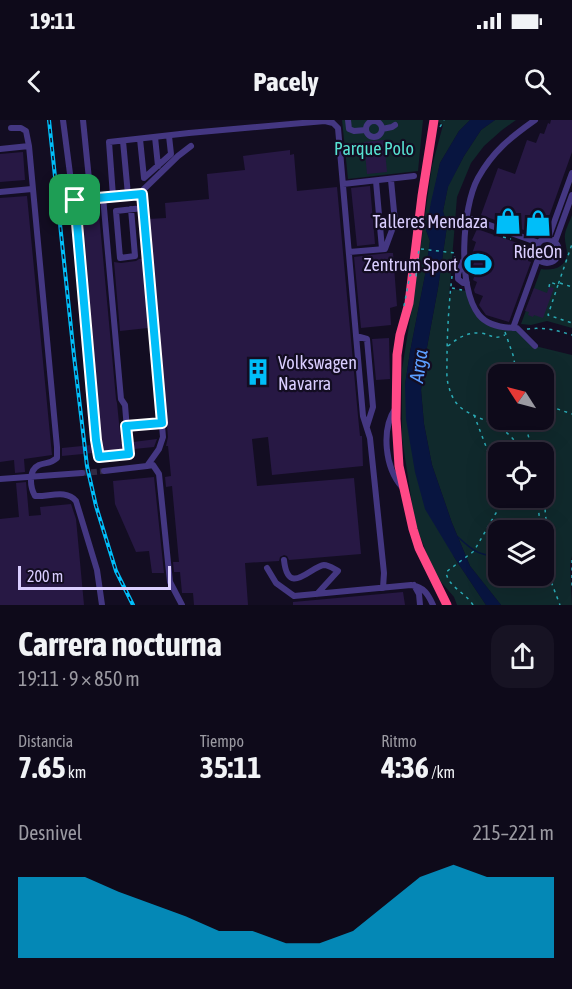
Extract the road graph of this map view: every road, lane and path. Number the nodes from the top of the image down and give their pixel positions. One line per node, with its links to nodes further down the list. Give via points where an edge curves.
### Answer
1 (63, 120): 30 (street)
2 (83, 120): 29 (street)
3 (348, 120): 6 (street, via 349,129 354,131)
4 (434, 120): 83 (highway, via 409,303 397,356 396,409 399,466 413,529)
5 (535, 120): 33 (street, via 490,158 476,180)
6 (373, 123): 7 (street)
7 (395, 125)
8 (10, 128): 14 (street, via 26,131)
9 (169, 136): 10 (street); 16 (street, via 171,154); 21 (street, via 333,123 338,128)
10 (155, 137): 11 (street); 16 (street)
11 (140, 139): 12 (street); 16 (street, via 144,178)
12 (123, 141): 25 (street); 27 (street, via 109,142)
13 (191, 146): 16 (street)
14 (28, 147): 15 (street); 22 (street)
15 (0, 149)
16 (160, 168): 24 (street)
17 (572, 173): 36 (street)
18 (414, 176): 19 (street)
19 (391, 180): 20 (street); 39 (street, via 395,222)
20 (376, 181): 21 (street); 39 (street)
21 (343, 184): 40 (street)
22 (32, 189): 23 (street); 68 (street, via 57,458 35,468)
23 (0, 192)
24 (142, 194): 25 (street); 31 (street)
25 (128, 195): 27 (street)
26 (572, 195): 36 (street)
27 (113, 196): 28 (street)
28 (103, 197): 29 (street); 61 (street)
29 (91, 198): 30 (street)
30 (75, 200): 61 (street, via 99,457 129,454)
31 (143, 208): 32 (street); 60 (street)
32 (131, 209): 32 (street, via 116,211 120,258 135,256)
33 (466, 217): 34 (street); 49 (street, via 464,260 471,299 484,320)
34 (499, 234): 35 (street); 35 (path)
35 (515, 239): 37 (street)
36 (552, 241): 37 (street); 41 (street, via 560,253 556,260 549,264)
37 (539, 243): 41 (street)
38 (572, 244): 42 (path)
39 (382, 249): 40 (street)
40 (349, 252): 52 (street)
41 (538, 259): 49 (street)
42 (559, 284): 43 (path, via 550,282); 44 (path); 48 (path, via 548,315)
43 (549, 287)
44 (572, 287)
45 (451, 288): 46 (path); 47 (path, bridge, via 455,253 419,248 416,276 410,275); 55 (path)
46 (466, 291)
47 (404, 306)
48 (572, 323)
49 (515, 328): 53 (path, via 543,328); 54 (street)
50 (505, 331): 51 (path)
51 (506, 335): 55 (path, via 495,338 467,334); 56 (path)
52 (356, 336): 62 (street); 62 (street, via 367,339 373,407)
53 (572, 336)
54 (535, 346)
55 (447, 347): 59 (path, via 451,395 456,404)
56 (515, 364)
57 (554, 408): 58 (path)
58 (572, 414)
59 (474, 415): 63 (path, via 501,429); 64 (path)
60 (162, 423): 61 (street); 65 (street, via 159,449)
61 (126, 426)
62 (366, 426): 76 (street)
63 (515, 442)
64 (488, 452)
65 (147, 466): 66 (street); 80 (street, via 153,465 159,474 170,582)
66 (104, 471)
67 (82, 473): 68 (street)
68 (31, 477): 69 (street); 79 (street, via 35,496 64,494 76,501 97,570)
69 (0, 479)
70 (497, 508): 84 (path, via 474,551 446,572 450,582)
71 (284, 560): 78 (street, via 288,574 296,578 321,565 338,571)
72 (572, 560): 77 (path)
73 (267, 568): 78 (street, via 276,583 294,596)
74 (414, 585): 76 (street); 81 (street); 82 (street, via 428,594)
75 (551, 586): 85 (path)
76 (383, 588): 78 (street)
77 (572, 588)
78 (317, 594)
79 (102, 605)
80 (182, 605)
81 (420, 605)
82 (433, 605)
83 (447, 605)
84 (473, 605)
85 (560, 605)

